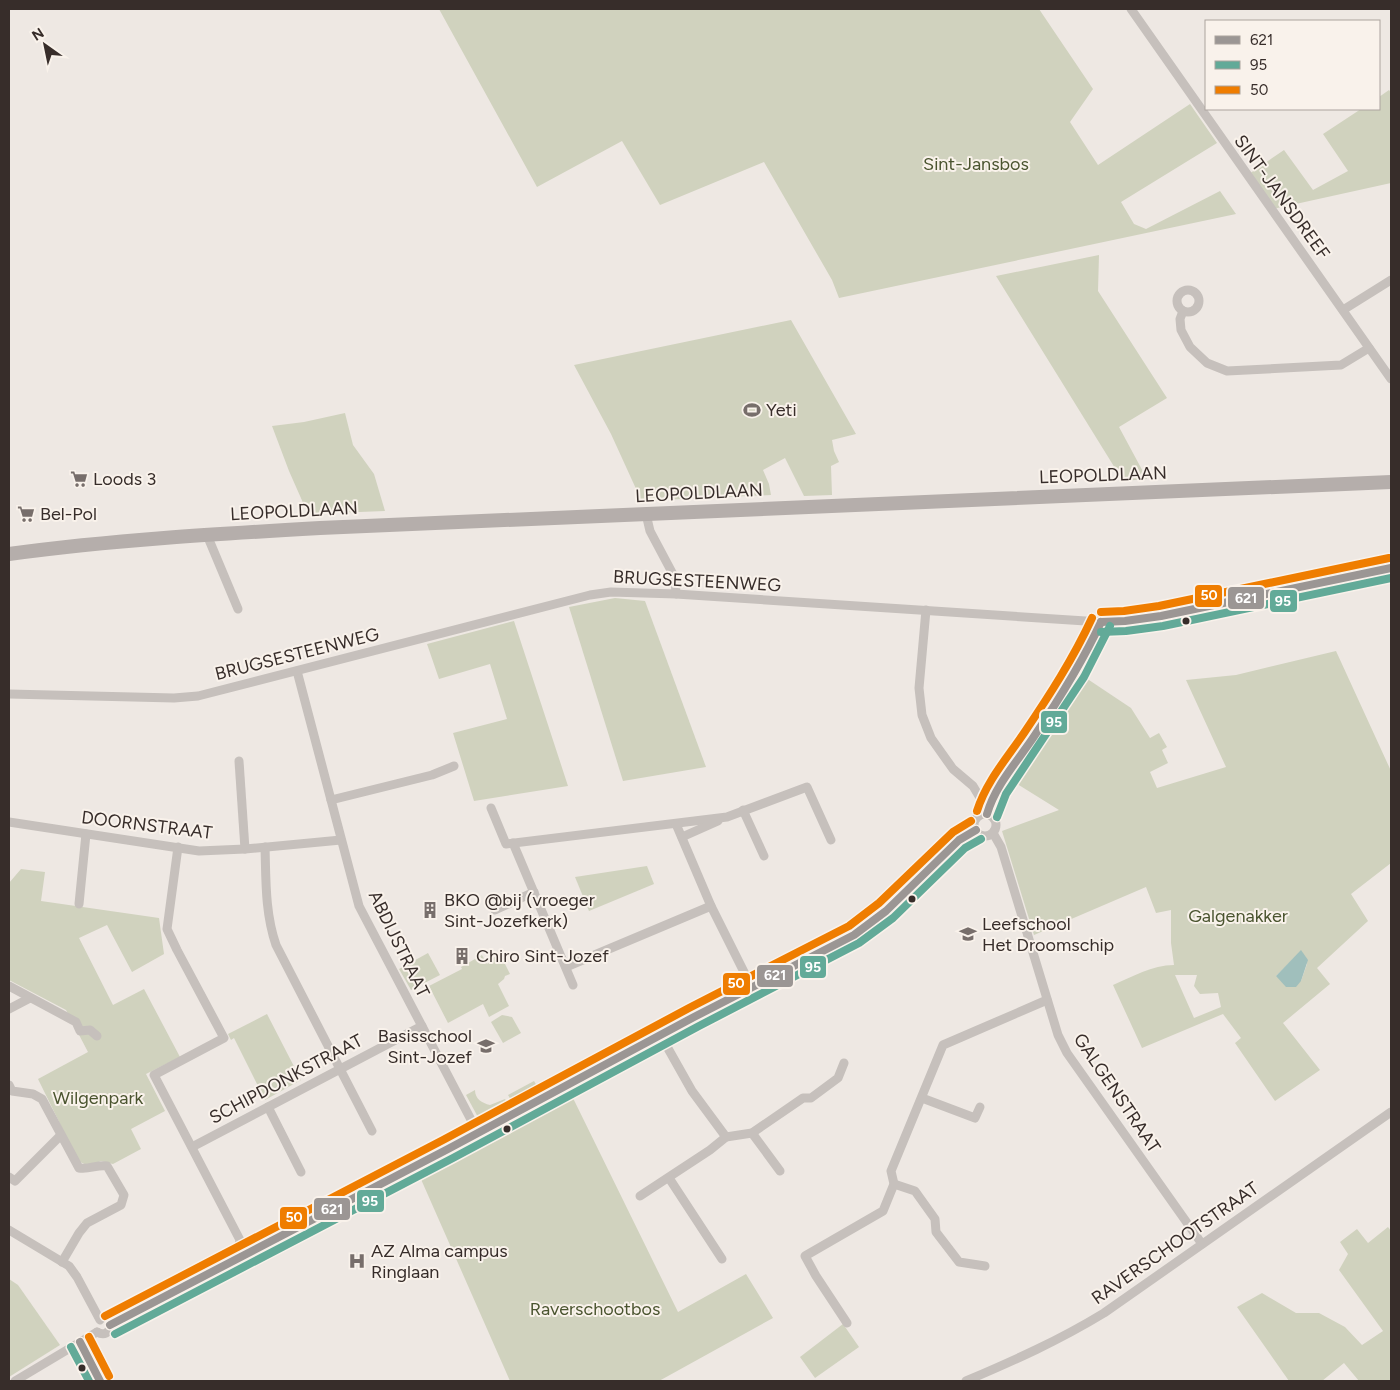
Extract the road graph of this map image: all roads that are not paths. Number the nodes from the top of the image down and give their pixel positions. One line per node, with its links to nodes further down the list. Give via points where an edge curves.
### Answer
1 (1130, 9): 3 (street, SINT-JANSDREEF)
2 (1391, 280): 3 (street)
3 (1343, 310): 5 (street, SINT-JANSDREEF)
4 (1183, 311): 5 (street, via 1181,330 1190,347 1207,364 1228,371 1341,365)
5 (1369, 348): 6 (street, SINT-JANSDREEF)
6 (1391, 379)
7 (1391, 482): 8 (main road, LEOPOLDLAAN)
8 (646, 514): 9 (main road, LEOPOLDLAAN); 12 (street, via 650,531 675,578)
9 (207, 535): 10 (main road, LEOPOLDLAAN); 13 (street)
10 (9, 554)
11 (1391, 568): 15 (street, BRUGSESTEENWEG, via 1161,616)
12 (676, 594): 14 (street, BRUGSESTEENWEG); 16 (street, BRUGSESTEENWEG, via 611,592 590,595)
13 (238, 609)
14 (926, 610): 15 (street, BRUGSESTEENWEG); 23 (street, via 919,688 922,715 931,738 953,769 973,786)
15 (1100, 622): 23 (street, via 1093,641 1000,786)
16 (297, 671): 17 (street, BRUGSESTEENWEG, via 198,696 174,698); 20 (street, ABDIJSTRAAT)
17 (9, 694)
18 (239, 761): 36 (street)
19 (454, 766): 20 (street)
20 (331, 800): 31 (street, ABDIJSTRAAT)
21 (491, 808): 33 (street, via 506,844)
22 (743, 810): 24 (street); 32 (street, via 807,787); 37 (street)
23 (987, 813): 27 (street, via 976,819); 28 (street, via 996,822)
24 (727, 817): 26 (street); 30 (street)
25 (9, 822): 29 (street, DOORNSTRAAT)
26 (676, 824): 30 (street); 33 (street)
27 (976, 830): 28 (street, via 987,836); 45 (street, via 959,840 886,911 854,935)
28 (993, 833): 47 (street, GALGENSTRAAT, via 1001,847)
29 (86, 834): 35 (street, DOORNSTRAAT); 39 (street)
30 (682, 837): 40 (street)
31 (341, 840): 34 (street, DOORNSTRAAT); 49 (street, ABDIJSTRAAT, via 360,906)
32 (831, 840)
33 (514, 843): 38 (street)
34 (265, 847): 36 (street, DOORNSTRAAT); 53 (street, via 266,898 273,938)
35 (178, 848): 36 (street, DOORNSTRAAT, via 199,851); 64 (street, via 168,929 224,1038 154,1075)
36 (245, 849)
37 (764, 856)
38 (534, 892): 41 (street); 42 (street)
39 (79, 904)
40 (711, 906): 42 (street); 45 (street)
41 (496, 910)
42 (566, 967): 43 (street)
43 (572, 985)
44 (9, 986): 46 (street)
45 (752, 988): 51 (street)
46 (30, 998): 48 (street); 50 (street, via 76,1022 80,1030 90,1030)
47 (1047, 1000): 55 (street, via 943,1045); 73 (street, GALGENSTRAAT, via 1067,1053)
48 (9, 1009)
49 (422, 1026): 53 (street, SCHIPDONKSTRAAT); 60 (street, ABDIJSTRAAT)
50 (97, 1036)
51 (661, 1036): 60 (street); 63 (street, via 692,1091)
52 (844, 1062): 61 (street, via 838,1078)
53 (339, 1069): 56 (street, SCHIPDONKSTRAAT); 59 (street)
54 (9, 1085): 62 (street, via 12,1091 34,1094 42,1099)
55 (922, 1098): 57 (street, via 975,1118); 69 (street, via 891,1171)
56 (268, 1107): 64 (street, SCHIPDONKSTRAAT); 66 (street)
57 (980, 1107)
58 (1391, 1112): 73 (street, RAVERSCHOOTSTRAAT)
59 (372, 1131)
60 (478, 1133): 74 (street)
61 (752, 1133): 63 (street); 65 (street)
62 (61, 1134): 67 (street, via 15,1181); 77 (street, via 79,1168 107,1166 124,1195 121,1205 87,1223)
63 (726, 1137): 68 (street)
64 (192, 1147): 72 (street)
65 (780, 1171)
66 (301, 1172)
67 (9, 1177)
68 (669, 1178): 70 (street); 76 (street)
69 (894, 1184): 78 (street, via 915,1191 935,1219 936,1232 960,1262); 80 (street, via 883,1211 805,1256)
70 (640, 1196)
71 (9, 1230): 77 (street)
72 (240, 1240): 74 (street); 75 (street)
73 (1202, 1244): 84 (street, RAVERSCHOOTSTRAAT, via 1104,1314 1066,1336)
74 (256, 1249): 75 (street)
75 (236, 1259): 81 (street)
76 (722, 1259)
77 (62, 1262): 79 (street, via 77,1277)
78 (985, 1266)
79 (100, 1320): 81 (street, via 105,1319); 82 (street, via 95,1325)
80 (847, 1323)
81 (110, 1325): 82 (street, via 106,1333)
82 (97, 1332): 83 (street)
83 (15, 1381)
84 (966, 1381)

